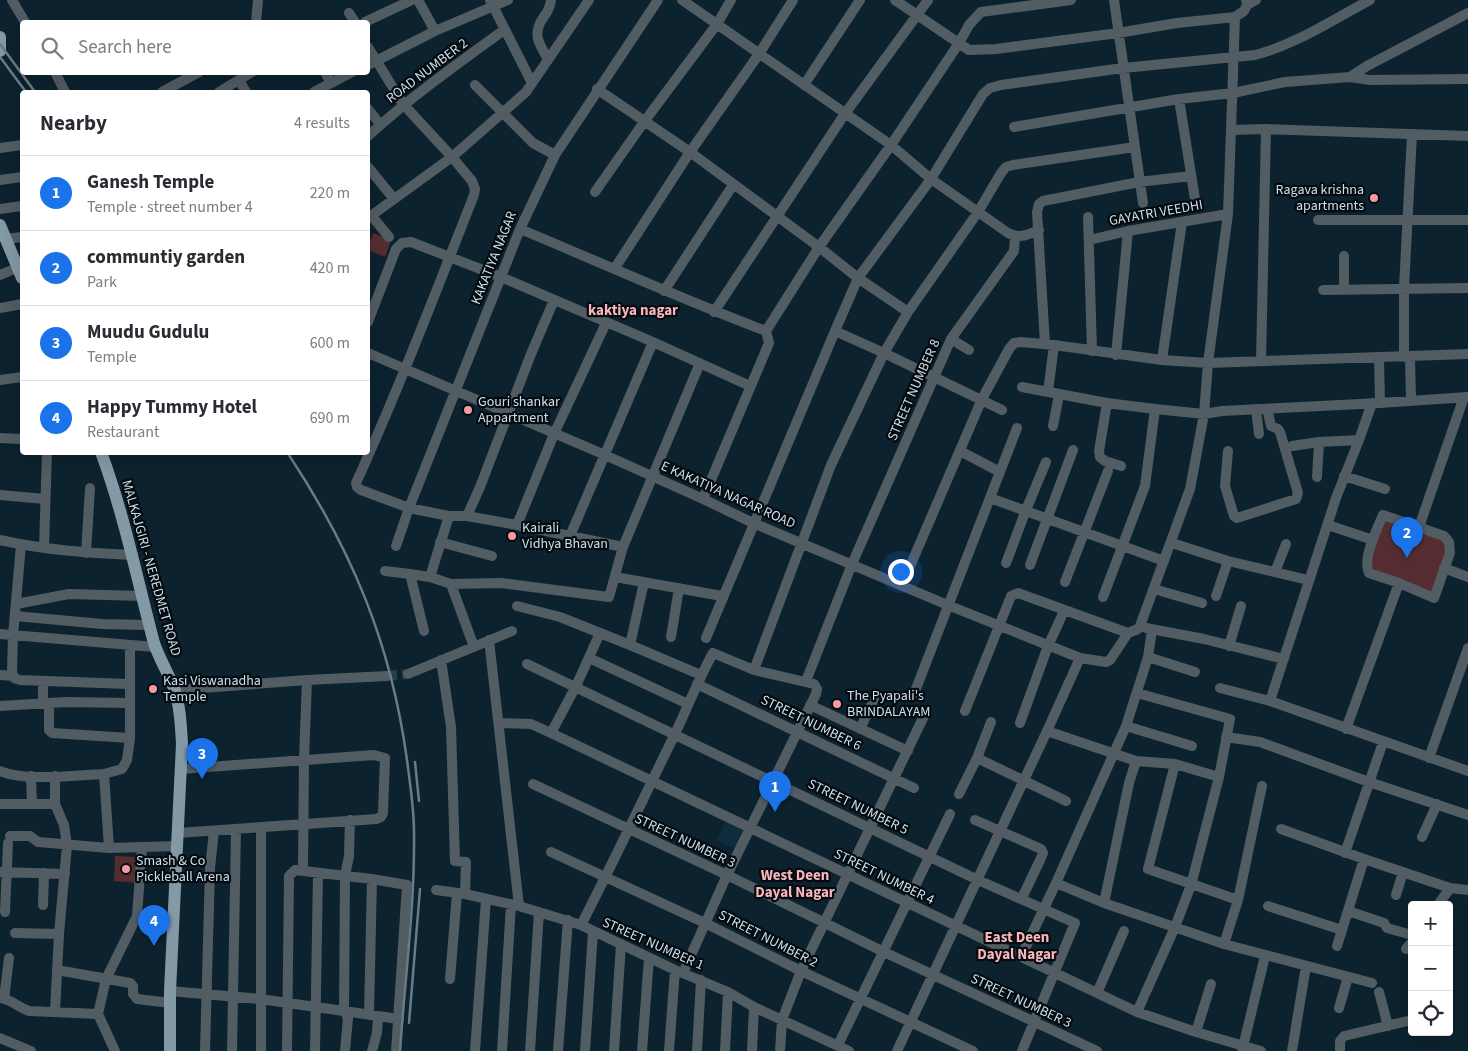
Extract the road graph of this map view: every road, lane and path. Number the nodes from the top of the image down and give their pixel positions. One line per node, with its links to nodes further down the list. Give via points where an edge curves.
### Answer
1 (12, 0): 24 (street)
2 (258, 0): 25 (street)
3 (412, 0): 27 (street)
4 (418, 0): 30 (street)
5 (508, 0): 19 (street)
6 (551, 0): 37 (street, via 550,9 537,28 538,42)
7 (589, 0): 37 (street)
8 (658, 0): 52 (street, KAKATIYA NAGAR)
9 (682, 0): 28 (street)
10 (731, 0): 28 (street)
11 (793, 0): 35 (street)
12 (860, 0): 51 (street)
13 (895, 0): 22 (street)
14 (928, 0): 22 (street)
15 (1071, 0): 33 (street, via 981,12)
16 (1114, 0): 31 (street)
17 (1370, 0): 36 (street, via 1275,50)
18 (1250, 2): 23 (street)
19 (491, 4): 29 (street); 30 (street)
20 (349, 13): 26 (street)
21 (1468, 13): 45 (street)
22 (918, 16): 33 (street); 64 (street)
23 (1235, 17): 31 (street); 36 (street)
24 (24, 20)
25 (256, 20)
26 (354, 20)
27 (369, 20)
28 (716, 24): 35 (street); 65 (street)
29 (504, 30): 48 (street); 60 (street, ROAD NUMBER 2)
30 (435, 31): 38 (street)
31 (1118, 33): 33 (street, via 996,49 968,50); 39 (street)
32 (0, 37): 34 (main road)
33 (959, 43): 74 (street)
34 (0, 51)
35 (759, 54): 51 (street); 77 (street)
36 (1233, 57): 39 (street); 58 (street)
37 (548, 59): 48 (street)
38 (371, 63): 60 (street)
39 (1123, 68): 61 (street); 83 (street, via 990,88 983,94)
40 (56, 75): 53 (street)
41 (193, 75): 54 (street)
42 (247, 75): 47 (street)
43 (326, 75): 49 (street)
44 (347, 75): 49 (street)
45 (1350, 77): 46 (street, via 1370,80); 58 (street, via 1285,82)
46 (1468, 79)
47 (239, 80): 55 (street); 56 (street)
48 (532, 82): 63 (street, via 526,92)
49 (331, 84): 57 (street)
50 (475, 85): 63 (street)
51 (804, 85): 64 (street)
52 (597, 89): 65 (street); 78 (street, KAKATIYA NAGAR)
53 (64, 90)
54 (166, 90)
55 (222, 90)
56 (245, 90)
57 (318, 90)
58 (1233, 93): 59 (street); 69 (street)
59 (1179, 99): 61 (street); 81 (street)
60 (403, 104): 66 (street, ROAD NUMBER 2); 79 (street)
61 (1130, 109): 67 (street); 75 (street)
62 (370, 112): 66 (street)
63 (503, 112): 78 (street, via 533,143); 79 (street)
64 (844, 115): 74 (street); 96 (street)
65 (644, 122): 77 (street); 87 (street)
66 (380, 124): 70 (street, ROAD NUMBER 2)
67 (1014, 127)
68 (1266, 129): 69 (street); 71 (street); 146 (street)
69 (1232, 130): 94 (street)
70 (370, 134)
71 (1412, 134): 72 (street); 101 (street)
72 (1468, 136)
73 (20, 145): 76 (street)
74 (891, 146): 83 (street); 111 (street)
75 (1134, 147): 85 (street); 93 (street, via 1006,167)
76 (0, 148)
77 (690, 152): 86 (street); 114 (street)
78 (554, 155): 103 (street, KAKATIYA NAGAR)
79 (452, 157): 88 (street); 113 (street, via 475,189)
80 (370, 169): 88 (street)
81 (1191, 176): 85 (street); 89 (street)
82 (20, 177): 84 (street)
83 (931, 179): 93 (street); 119 (street)
84 (0, 180)
85 (1139, 182): 90 (street); 104 (street, via 1043,201 1038,204)
86 (733, 185): 96 (street); 124 (street)
87 (595, 192)
88 (394, 199): 95 (street)
89 (1194, 199)
90 (1143, 203)
91 (20, 206): 92 (street)
92 (0, 209)
93 (978, 212): 107 (street); 129 (street)
94 (1228, 214): 102 (street, GAYATRI VEEDHI); 148 (street)
95 (370, 216)
96 (777, 217): 111 (street); 128 (street)
97 (1088, 217): 110 (street)
98 (370, 218): 109 (street)
99 (1318, 220): 101 (street)
100 (1468, 220): 101 (street)
101 (1408, 221): 120 (street)
102 (1182, 222): 105 (street, GAYATRI VEEDHI); 145 (street)
103 (520, 229): 114 (street); 118 (street, KAKATIYA NAGAR)
104 (1038, 230): 107 (street, via 1025,236); 136 (street)
105 (1128, 231): 110 (street, GAYATRI VEEDHI); 142 (street)
106 (2, 233): 108 (street); 115 (main road)
107 (1015, 236): 134 (street, STREET NUMBER 8, via 1014,250)
108 (20, 237)
109 (389, 237)
110 (1090, 240): 138 (street)
111 (819, 247): 119 (street); 132 (street)
112 (1344, 256): 123 (street)
113 (449, 257): 118 (street); 130 (street, via 411,242 402,243 396,249); 149 (street)
114 (615, 268): 124 (street)
115 (20, 269)
116 (20, 271): 117 (street)
117 (0, 275)
118 (501, 277): 125 (street); 155 (street, KAKATIYA NAGAR)
119 (858, 278): 129 (street); 133 (street)
120 (1404, 288): 121 (street); 123 (street); 143 (street)
121 (1468, 288)
122 (1324, 290): 123 (street)
123 (1344, 290)
124 (664, 291): 128 (street)
125 (554, 300): 131 (street); 166 (street)
126 (20, 304): 127 (street)
127 (0, 308)
128 (714, 312): 132 (street)
129 (908, 312): 139 (street)
130 (370, 317)
131 (606, 323): 135 (street); 170 (street)
132 (766, 331): 153 (street, via 769,343)
133 (835, 331): 139 (street); 203 (street)
134 (951, 339): 137 (street); 151 (street, STREET NUMBER 8)
135 (653, 342): 147 (street); 184 (street)
136 (1050, 345): 138 (street); 156 (street); 158 (street, via 1014,344)
137 (969, 350)
138 (1092, 351): 142 (street)
139 (884, 353): 151 (street); 212 (street, via 831,465)
140 (370, 354): 149 (street, E KAKATIYA NAGAR ROAD)
141 (1468, 354): 143 (street)
142 (1116, 355): 145 (street)
143 (1407, 357): 144 (street); 159 (street)
144 (1379, 358): 146 (street); 161 (street)
145 (1162, 360): 148 (street)
146 (1261, 361): 148 (street)
147 (700, 363): 153 (street); 190 (street)
148 (1208, 363): 167 (street)
149 (405, 368): 155 (street, E KAKATIYA NAGAR ROAD); 180 (street)
150 (20, 377): 152 (street)
151 (934, 378): 158 (street); 226 (street, STREET NUMBER 8)
152 (0, 380)
153 (750, 386): 197 (street)
154 (1022, 387): 156 (street)
155 (456, 390): 166 (street, E KAKATIYA NAGAR ROAD); 198 (street, KAKATIYA NAGAR)
156 (1054, 393): 160 (street); 168 (street)
157 (1466, 397): 159 (street); 206 (street)
158 (982, 400): 164 (street); 178 (street)
159 (1411, 400): 161 (street)
160 (1106, 403): 162 (street); 186 (street, via 1100,458)
161 (1376, 403): 163 (street); 174 (street)
162 (1155, 409): 167 (street); 217 (street, via 1145,486)
163 (1267, 409): 165 (street); 179 (street, via 1271,426 1280,432 1298,497 1237,518 1226,486)
164 (1002, 410)
165 (1256, 410): 167 (street); 171 (street)
166 (508, 413): 170 (street, E KAKATIYA NAGAR ROAD); 201 (street)
167 (1204, 414): 213 (street, via 1190,489)
168 (1053, 426)
169 (1017, 428): 188 (street)
170 (554, 434): 184 (street, E KAKATIYA NAGAR ROAD); 204 (street)
171 (1259, 434)
172 (0, 438): 173 (street)
173 (20, 439)
174 (1359, 440): 175 (street); 189 (street)
175 (1319, 442): 176 (street); 191 (street)
176 (1292, 446)
177 (1072, 450): 202 (street)
178 (960, 451): 188 (street); 240 (street)
179 (1228, 451)
180 (370, 452)
181 (47, 455): 196 (street)
182 (103, 455): 221 (main road, MALKAJGIRI - NEREDMET ROAD)
183 (369, 455): 198 (street, via 356,483 361,490)
184 (605, 455): 190 (street, E KAKATIYA NAGAR ROAD); 208 (street)
185 (1046, 462): 199 (street)
186 (1121, 466)
187 (1108, 471): 207 (street)
188 (1000, 472): 195 (street)
189 (1344, 476): 193 (street); 205 (street)
190 (652, 477): 197 (street, E KAKATIYA NAGAR ROAD); 219 (street)
191 (1317, 477)
192 (90, 488): 220 (street)
193 (1385, 489)
194 (0, 495): 196 (street)
195 (990, 498): 199 (street); 250 (street)
196 (45, 499): 218 (street)
197 (704, 499): 203 (street, E KAKATIYA NAGAR ROAD)
198 (409, 508): 200 (street); 216 (street, KAKATIYA NAGAR)
199 (1026, 510): 202 (street); 225 (street)
200 (449, 516): 201 (street); 211 (street)
201 (467, 516): 204 (street)
202 (1048, 519): 207 (street); 227 (street)
203 (753, 523): 212 (street, E KAKATIYA NAGAR ROAD); 244 (street)
204 (517, 525): 208 (street)
205 (1328, 525): 210 (street); 235 (street)
206 (1419, 527): 210 (street, via 1383,515); 228 (street, via 1444,536 1449,542 1450,553)
207 (1085, 532): 217 (street); 237 (street)
208 (570, 536): 219 (street)
209 (0, 540): 215 (street)
210 (1373, 540): 238 (street, via 1367,563 1369,573)
211 (440, 542): 222 (street); 232 (street)
212 (802, 543): 226 (street, E KAKATIYA NAGAR ROAD); 280 (street)
213 (1172, 543): 223 (street); 224 (street)
214 (1286, 544): 230 (street)
215 (21, 545): 218 (street); 248 (street)
216 (396, 546)
217 (1124, 546): 224 (street); 246 (street)
218 (44, 548): 220 (street)
219 (623, 548): 233 (street)
220 (86, 553): 221 (street)
221 (133, 555): 243 (main road, MALKAJGIRI - NEREDMET ROAD)
222 (492, 556)
223 (1228, 561): 230 (street); 245 (street)
224 (1164, 562): 242 (street)
225 (1006, 563)
226 (852, 564): 240 (street, E KAKATIYA NAGAR ROAD); 289 (street, STREET NUMBER 8)
227 (1030, 565)
228 (1444, 568): 234 (street); 238 (street, via 1434,598)
229 (385, 571): 231 (street)
230 (1275, 572): 235 (street)
231 (410, 574): 232 (street); 258 (street)
232 (430, 577): 239 (street)
233 (615, 577): 236 (street); 239 (street, via 608,597 501,583)
234 (1468, 577)
235 (1308, 580): 277 (street)
236 (644, 582): 241 (street); 268 (street)
237 (1065, 582)
238 (1399, 583): 310 (street)
239 (451, 584): 272 (street)
240 (902, 585): 250 (street, E KAKATIYA NAGAR ROAD)
241 (680, 588): 244 (street); 264 (street)
242 (1154, 589): 247 (street); 256 (street)
243 (142, 596): 248 (street, via 70,594); 254 (main road, MALKAJGIRI - NEREDMET ROAD)
244 (722, 596): 265 (street)
245 (1216, 596)
246 (1103, 597)
247 (1202, 603)
248 (16, 604): 253 (street)
249 (517, 606): 260 (street, STREET NUMBER 6)
250 (950, 606): 255 (street, E KAKATIYA NAGAR ROAD); 295 (street)
251 (1241, 606): 270 (street)
252 (1064, 611): 255 (street, via 1018,593 1013,594); 261 (street); 269 (street)
253 (15, 616): 254 (street); 263 (street)
254 (149, 625): 271 (main road, MALKAJGIRI - NEREDMET ROAD)
255 (999, 625): 269 (street, E KAKATIYA NAGAR ROAD); 303 (street)
256 (1140, 626): 257 (street); 261 (street)
257 (1152, 630): 270 (street); 274 (street)
258 (424, 631)
259 (512, 631): 266 (street)
260 (600, 633): 268 (street, STREET NUMBER 6); 275 (street)
261 (1128, 633): 276 (street, E KAKATIYA NAGAR ROAD, via 1110,660)
262 (0, 634): 263 (street)
263 (13, 636): 267 (street); 284 (street)
264 (671, 637)
265 (706, 638)
266 (490, 640): 272 (street); 306 (street)
267 (130, 645): 271 (street); 290 (street)
268 (630, 645): 287 (street, STREET NUMBER 6)
269 (1048, 646): 276 (street, E KAKATIYA NAGAR ROAD); 307 (street)
270 (1229, 646): 277 (street)
271 (155, 647): 293 (main road, MALKAJGIRI - NEREDMET ROAD)
272 (474, 647): 278 (street)
273 (1468, 648): 322 (street)
274 (1148, 657): 281 (street); 294 (street)
275 (589, 658): 291 (street); 300 (street)
276 (1080, 658): 312 (street)
277 (1284, 659): 297 (street)
278 (441, 660): 282 (street); 387 (street, via 451,728 455,862 466,862)
279 (527, 664): 291 (street, STREET NUMBER 5)
280 (754, 670): 287 (street, via 713,653); 289 (street)
281 (1195, 672)
282 (408, 674)
283 (0, 676): 284 (street)
284 (13, 676): 288 (street, via 20,680)
285 (387, 676): 286 (street)
286 (308, 680): 293 (street); 323 (street)
287 (699, 680): 300 (street); 311 (street, STREET NUMBER 6)
288 (43, 681): 290 (street); 298 (street)
289 (806, 681): 301 (street, via 817,689)
290 (128, 684): 299 (street)
291 (576, 686): 313 (street); 314 (street, STREET NUMBER 5)
292 (1220, 688): 297 (street)
293 (175, 690): 326 (main road, MALKAJGIRI - NEREDMET ROAD, via 182,744)
294 (1137, 693): 308 (street); 315 (street, via 1230,720)
295 (914, 694)
296 (874, 699): 309 (street)
297 (1270, 701): 310 (street)
298 (46, 703): 299 (street); 302 (street); 316 (street, via 52,733)
299 (129, 703): 316 (street)
300 (688, 704): 314 (street)
301 (810, 705): 309 (street); 311 (street)
302 (0, 706)
303 (965, 711)
304 (924, 716): 319 (street)
305 (991, 722): 321 (street)
306 (499, 723): 313 (street, STREET NUMBER 4, via 530,724); 396 (street)
307 (1020, 723)
308 (1126, 726): 318 (street); 320 (street)
309 (860, 729): 319 (street)
310 (1346, 729): 317 (street)
311 (797, 731): 333 (street, STREET NUMBER 6); 334 (street)
312 (1047, 731): 320 (street); 336 (street)
313 (552, 733): 335 (street, STREET NUMBER 4)
314 (675, 734): 334 (street, STREET NUMBER 5); 335 (street)
315 (1226, 737): 332 (street); 337 (street, via 1260,742)
316 (130, 738): 329 (street, via 127,760 122,769)
317 (1383, 742): 322 (street); 337 (street)
318 (1192, 746)
319 (908, 751): 333 (street)
320 (1115, 753): 324 (street); 382 (street)
321 (977, 758): 336 (street); 341 (street)
322 (1429, 758): 328 (street)
323 (304, 759): 326 (street); 349 (street, via 374,754 384,758 381,817); 351 (street)
324 (1136, 760): 325 (street); 394 (street)
325 (1175, 764): 332 (street); 383 (street, via 1148,870)
326 (181, 769): 360 (main road, MALKAJGIRI - NEREDMET ROAD)
327 (0, 771): 330 (street)
328 (1468, 771)
329 (104, 774): 331 (street); 365 (street)
330 (32, 776): 331 (street); 344 (street)
331 (55, 776): 345 (street)
332 (1219, 777): 383 (street)
333 (895, 779): 340 (street, STREET NUMBER 6); 354 (street)
334 (773, 780): 353 (street); 354 (street, STREET NUMBER 5)
335 (652, 781): 353 (street, STREET NUMBER 4); 357 (street)
336 (1023, 781): 342 (street); 359 (street)
337 (1368, 782): 346 (street); 367 (street)
338 (533, 784): 357 (street, STREET NUMBER 3)
339 (1262, 786): 391 (street)
340 (914, 788)
341 (959, 794)
342 (1066, 801)
343 (0, 804): 344 (street)
344 (32, 804): 345 (street)
345 (55, 804): 362 (street, via 64,825)
346 (1437, 804): 348 (street); 361 (street)
347 (950, 814): 368 (street)
348 (1468, 815)
349 (350, 820): 351 (street); 378 (street)
350 (975, 820): 359 (street)
351 (304, 824): 352 (street); 370 (street)
352 (261, 828): 355 (street); 439 (street)
353 (750, 828): 376 (street); 377 (street, STREET NUMBER 4)
354 (871, 828): 368 (street, STREET NUMBER 5); 377 (street)
355 (236, 829): 358 (street); 437 (street)
356 (1281, 829): 367 (street)
357 (628, 830): 376 (street, STREET NUMBER 3); 379 (street)
358 (214, 831): 360 (street); 435 (street)
359 (1000, 831): 381 (street); 389 (street, via 1041,849)
360 (178, 833): 363 (main road, MALKAJGIRI - NEREDMET ROAD)
361 (1422, 837)
362 (67, 845): 365 (street); 371 (street, via 36,842 28,836 9,839); 375 (street)
363 (177, 846): 364 (street); 436 (main road, MALKAJGIRI - NEREDMET ROAD)
364 (142, 847): 365 (street); 429 (street, via 137,916)
365 (109, 848)
366 (551, 852): 379 (street, STREET NUMBER 2)
367 (1345, 853): 369 (street)
368 (929, 856): 381 (street, STREET NUMBER 5); 393 (street)
369 (1364, 859): 372 (street); 399 (street)
370 (303, 870): 374 (street); 441 (street, via 295,870 290,876)
371 (3, 872): 373 (street); 400 (street)
372 (1403, 872): 384 (street); 388 (street)
373 (44, 873): 375 (street); 395 (street)
374 (318, 873): 378 (street); 442 (street)
375 (65, 874): 412 (street)
376 (727, 875): 403 (street); 404 (street, STREET NUMBER 3)
377 (848, 875): 393 (street, STREET NUMBER 4); 404 (street)
378 (345, 876): 380 (street); 445 (street)
379 (606, 877): 403 (street, STREET NUMBER 2); 405 (street)
380 (372, 879): 449 (street); 450 (street, via 407,885)
381 (978, 880): 389 (street, STREET NUMBER 5); 406 (street)
382 (1056, 883): 394 (street); 398 (street)
383 (1191, 885): 391 (street); 407 (street)
384 (1450, 888): 386 (street); 392 (street)
385 (436, 890): 387 (street, STREET NUMBER 1)
386 (1468, 890)
387 (461, 893): 390 (street, STREET NUMBER 1); 430 (street)
388 (1396, 895)
389 (1022, 898): 398 (street, STREET NUMBER 5)
390 (486, 899): 396 (street, STREET NUMBER 1); 471 (street)
391 (1238, 900): 415 (street)
392 (1441, 901)
393 (907, 903): 406 (street, STREET NUMBER 4); 417 (street)
394 (1104, 903): 407 (street)
395 (43, 905)
396 (515, 905): 401 (street, STREET NUMBER 1); 472 (street)
397 (1268, 906): 408 (street)
398 (1043, 908): 419 (street); 426 (street, STREET NUMBER 5, via 1076,923)
399 (1348, 911): 408 (street); 413 (street)
400 (5, 912)
401 (539, 912): 402 (street, STREET NUMBER 1); 473 (street)
402 (568, 920): 405 (street, STREET NUMBER 1); 474 (street)
403 (705, 922): 424 (street); 425 (street, STREET NUMBER 2)
404 (825, 923): 417 (street, STREET NUMBER 3); 425 (street)
405 (582, 925): 410 (street, STREET NUMBER 1)
406 (956, 927): 419 (street, STREET NUMBER 4); 427 (street)
407 (1175, 928): 415 (street); 447 (street)
408 (1342, 930): 416 (street)
409 (1124, 931): 434 (street)
410 (593, 932): 414 (street, STREET NUMBER 1); 475 (street)
411 (16, 933): 412 (street)
412 (59, 934): 423 (street)
413 (1408, 934)
414 (621, 944): 421 (street, STREET NUMBER 1); 476 (street)
415 (1224, 944): 418 (street)
416 (1337, 946)
417 (884, 952): 427 (street, STREET NUMBER 3); 440 (street)
418 (1265, 956): 422 (street); 459 (street)
419 (1021, 957): 426 (street, STREET NUMBER 4)
420 (8, 958): 438 (street)
421 (649, 958): 424 (street, STREET NUMBER 1); 477 (street)
422 (1306, 966): 428 (street); 489 (street)
423 (57, 970): 429 (street); 446 (street)
424 (679, 971): 431 (street, STREET NUMBER 1); 478 (street)
425 (801, 971): 440 (street, STREET NUMBER 2); 451 (street)
426 (1055, 973): 434 (street, STREET NUMBER 4); 454 (street)
427 (933, 975): 453 (street); 454 (street, STREET NUMBER 3)
428 (1348, 977): 444 (street); 455 (street, via 1375,987)
429 (106, 979): 436 (street, via 130,983 136,999); 448 (street)
430 (450, 979)
431 (701, 980): 433 (street, STREET NUMBER 1); 479 (street)
432 (1211, 984): 456 (street)
433 (728, 992): 443 (street, STREET NUMBER 1); 480 (street)
434 (1096, 993): 447 (street, STREET NUMBER 4)
435 (206, 994): 436 (street); 437 (street); 463 (street)
436 (170, 997): 462 (main road, MALKAJGIRI - NEREDMET ROAD)
437 (234, 998): 439 (street); 464 (street)
438 (2, 999): 446 (street, via 14,1001 28,1011)
439 (260, 999): 441 (street); 465 (street)
440 (860, 999): 453 (street, STREET NUMBER 2); 458 (street)
441 (288, 1003): 442 (street); 466 (street)
442 (315, 1007): 445 (street); 467 (street)
443 (754, 1007): 451 (street, STREET NUMBER 1); 481 (street)
444 (1339, 1008)
445 (344, 1010): 449 (street); 468 (street, via 348,1018)
446 (55, 1011): 448 (street)
447 (1137, 1012): 456 (street, STREET NUMBER 4)
448 (98, 1014): 461 (street)
449 (374, 1015): 450 (street); 469 (street, via 377,1033)
450 (398, 1019): 470 (street)
451 (782, 1020): 458 (street, STREET NUMBER 1); 482 (street)
452 (1408, 1021): 455 (street)
453 (912, 1022): 484 (street); 485 (street, STREET NUMBER 2)
454 (1035, 1022): 486 (street); 487 (street, STREET NUMBER 3)
455 (1388, 1026): 490 (street, via 1344,1036 1340,1041)
456 (1196, 1032): 459 (street, STREET NUMBER 4)
457 (0, 1038): 460 (street)
458 (838, 1045): 483 (street, STREET NUMBER 1)
459 (1243, 1049): 488 (street, STREET NUMBER 4)
460 (31, 1051)
461 (114, 1051)
462 (170, 1051)
463 (205, 1051)
464 (232, 1051)
465 (261, 1051)
466 (287, 1051)
467 (315, 1051)
468 (346, 1051)
469 (372, 1051)
470 (396, 1051)
471 (475, 1051)
472 (502, 1051)
473 (530, 1051)
474 (558, 1051)
475 (585, 1051)
476 (614, 1051)
477 (642, 1051)
478 (669, 1051)
479 (697, 1051)
480 (725, 1051)
481 (752, 1051)
482 (780, 1051)
483 (849, 1051)
484 (897, 1051)
485 (973, 1051)
486 (1022, 1051)
487 (1097, 1051)
488 (1261, 1051)
489 (1292, 1051)
490 (1340, 1051)

